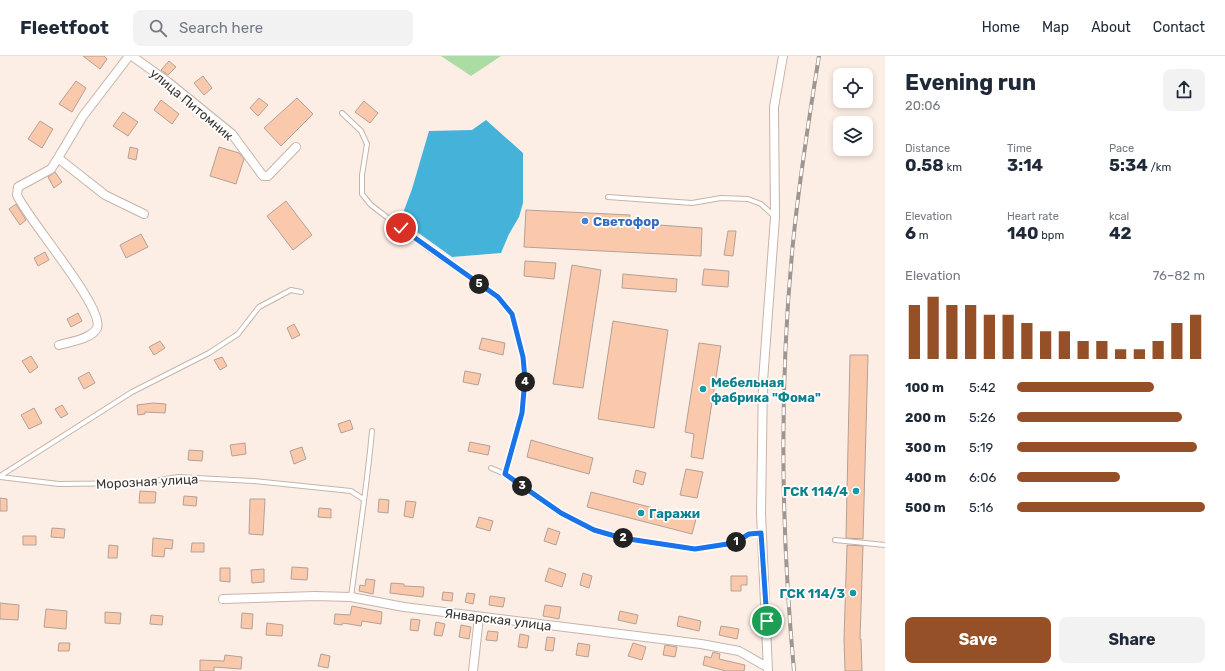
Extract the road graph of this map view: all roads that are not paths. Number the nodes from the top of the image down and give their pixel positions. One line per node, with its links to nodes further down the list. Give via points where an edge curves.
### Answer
1 (129, 56): 6 (street, via 83,116)
2 (132, 56): 5 (street, улица Питомник, via 232,134 263,176 268,176)
3 (783, 56): 9 (street, via 774,107)
4 (342, 113): 14 (lane, via 361,131 367,144 362,194 371,205 431,251 498,297 512,314 523,357 525,379 522,413)
5 (296, 147)
6 (58, 158): 8 (street, via 105,195); 11 (street, via 51,169 18,187 17,195 82,289 97,318 97,327 92,334)
7 (608, 197): 9 (lane, via 692,202 721,198 748,199 761,204)
8 (144, 214)
9 (775, 217): 17 (street, via 763,381)
10 (301, 292): 15 (lane, via 291,290 259,307 238,334 208,353 132,392)
11 (59, 345)
12 (372, 431): 16 (lane)
13 (491, 468): 14 (lane)
14 (505, 474): 17 (lane, via 561,513 594,530 622,538 695,549 734,543 749,534)
15 (0, 476): 16 (lane, Морозная улица, via 59,484 142,483 178,477 253,481 351,491)
16 (363, 499): 20 (lane)
17 (761, 533): 23 (street)
18 (835, 540): 19 (lane)
19 (885, 544)
20 (351, 598): 21 (street, Январская улица, via 315,596); 22 (street, Январская улица, via 404,608)
21 (223, 600)
22 (479, 617): 23 (street, Январская улица, via 701,644 739,651); 24 (street)
23 (768, 669)
24 (473, 671)

